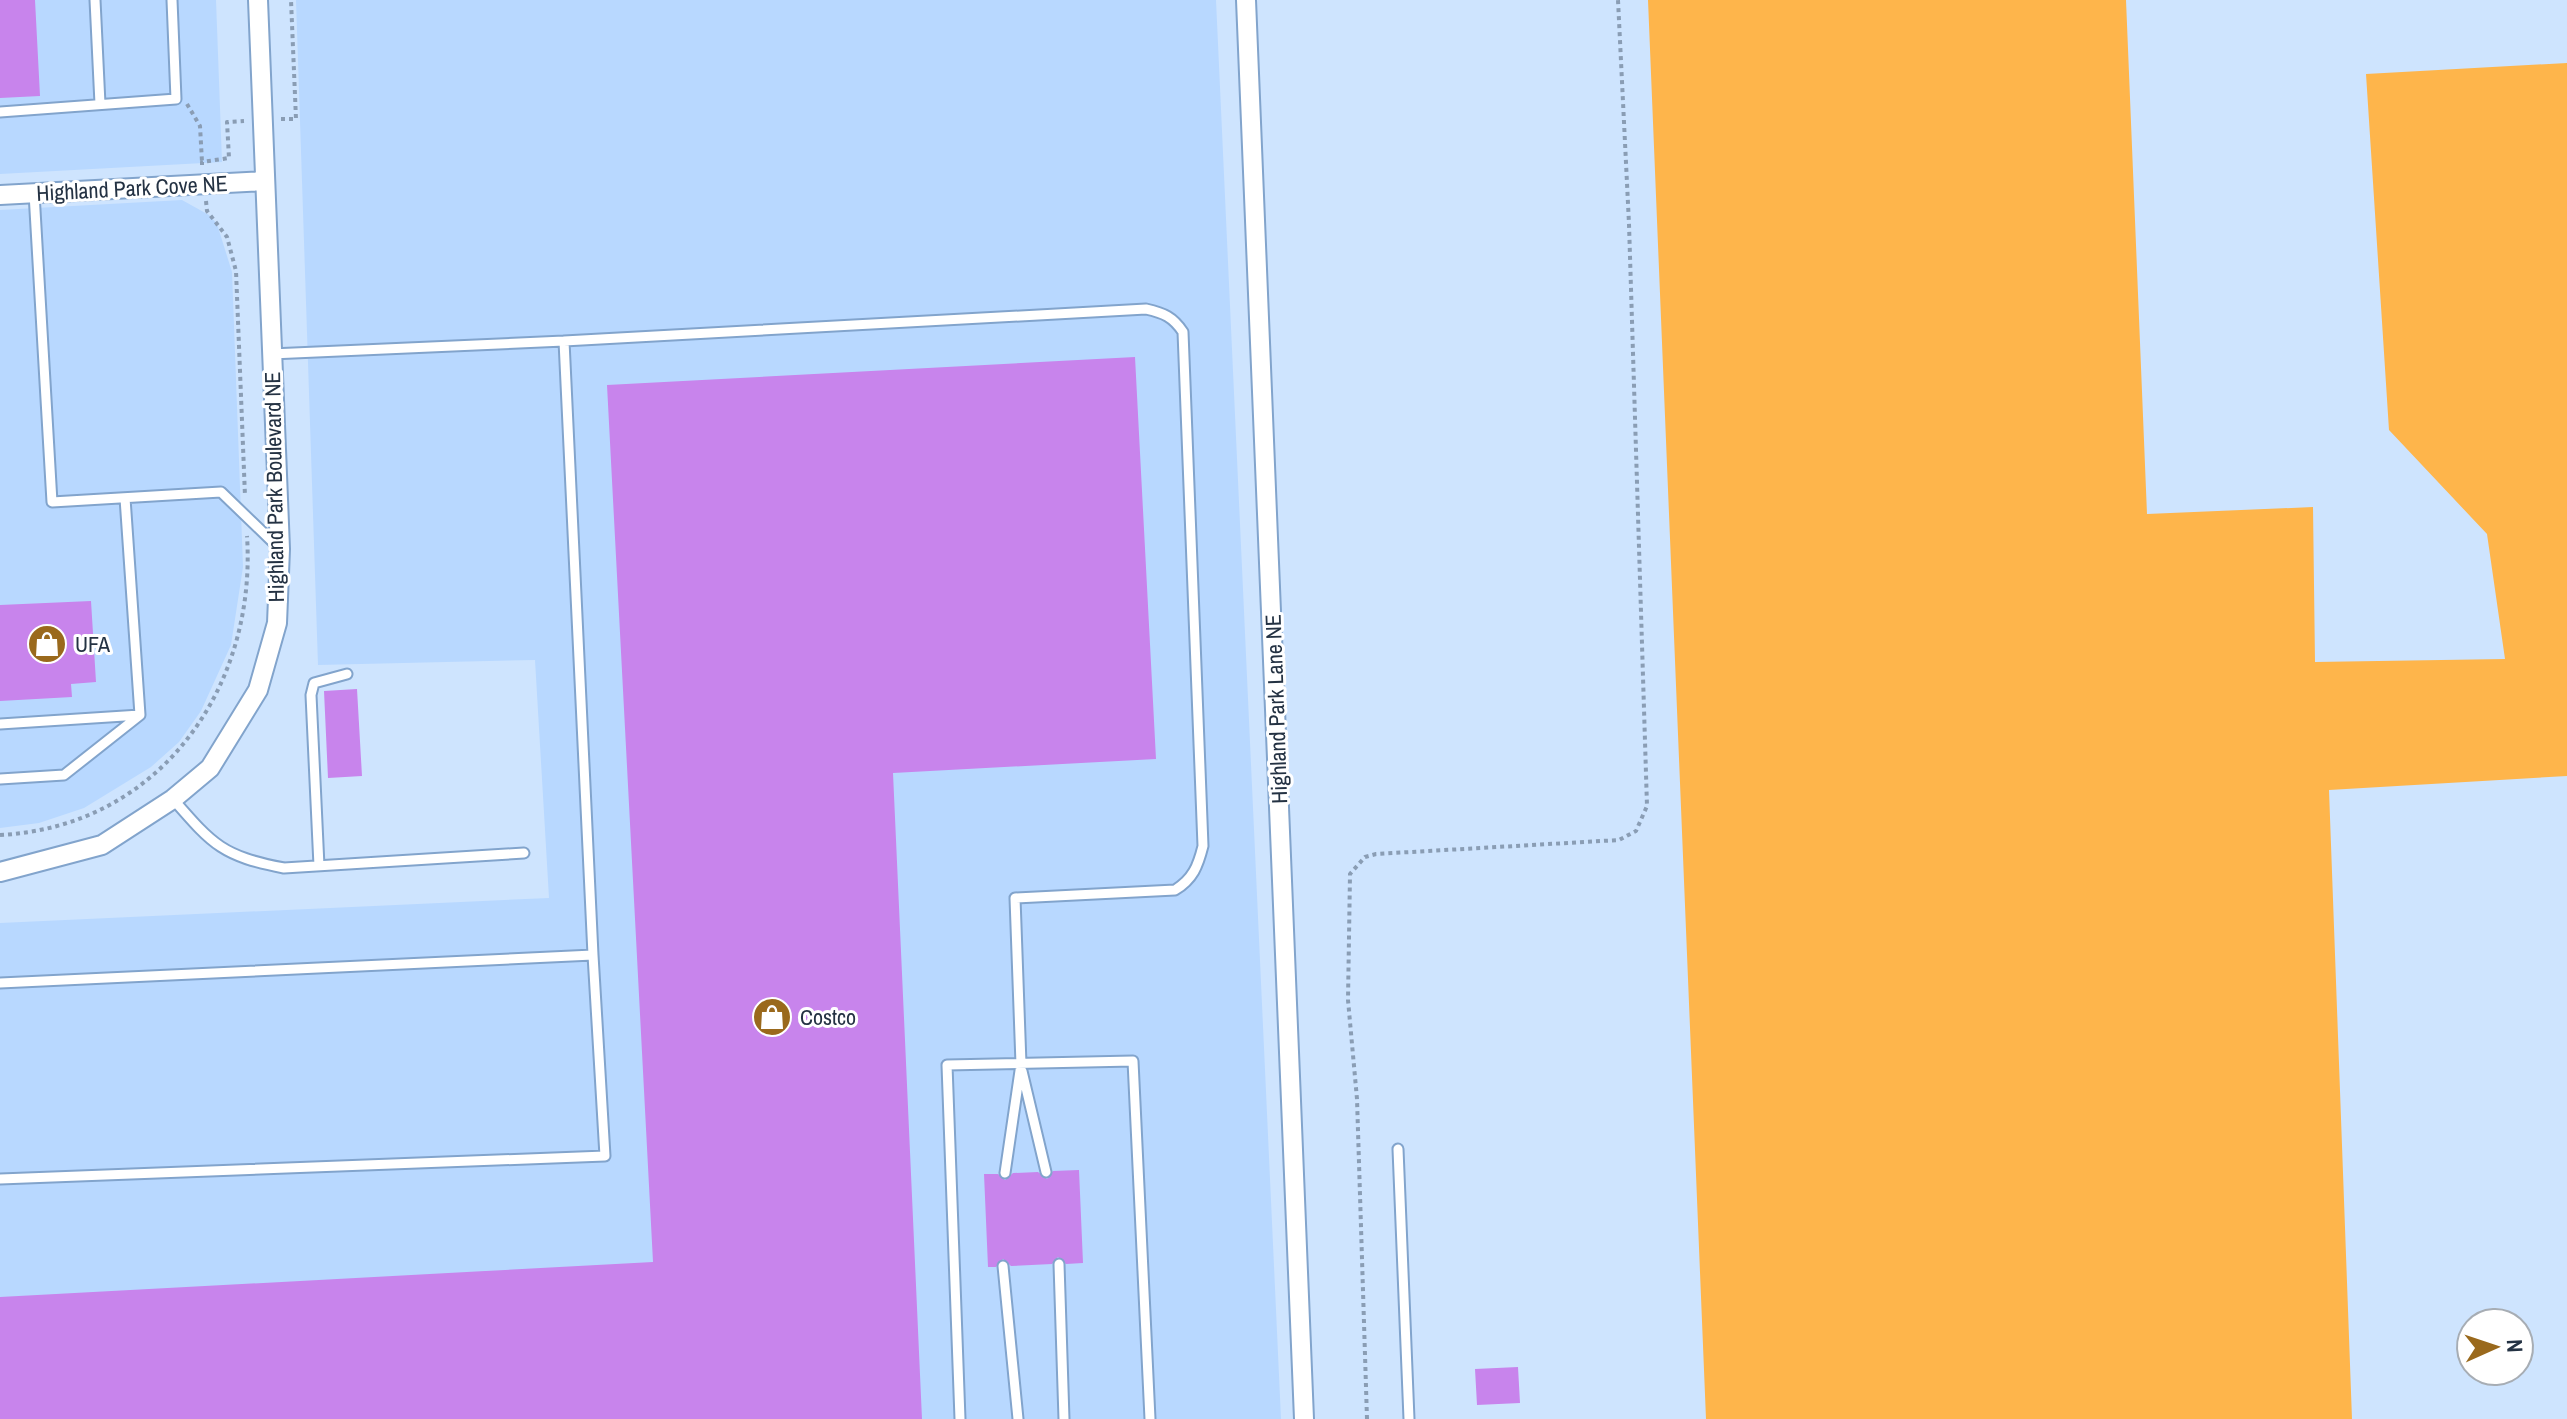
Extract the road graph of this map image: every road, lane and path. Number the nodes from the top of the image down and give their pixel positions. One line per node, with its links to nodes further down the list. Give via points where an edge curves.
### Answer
1 (95, 0): 8 (lane)
2 (172, 0): 7 (lane)
3 (258, 0): 12 (street, Highland Park Boulevard NE)
4 (291, 0): 10 (path, via 296,119)
5 (1246, 0): 44 (street, Highland Park Lane NE)
6 (1618, 0): 45 (path, via 1647,806 1636,831 1619,840 1376,854 1365,857 1350,874 1348,1000 1357,1099)
7 (176, 99): 8 (lane); 11 (path, via 195,113 202,164 229,158 227,122)
8 (100, 104): 9 (lane)
9 (0, 112)
10 (286, 119)
11 (251, 121)
12 (265, 181): 13 (street, Highland Park Cove NE); 17 (street, Highland Park Boulevard NE)
13 (34, 193): 14 (street, Highland Park Cove NE); 18 (lane, via 52,502)
14 (0, 195)
15 (207, 211): 19 (path, via 227,237 236,271)
16 (564, 341): 17 (lane); 31 (lane); 33 (lane, via 1146,309 1174,318 1183,332 1203,846 1187,883 1175,890 1015,898)
17 (271, 354): 21 (street, Highland Park Boulevard NE)
18 (125, 498): 21 (lane, via 221,492); 23 (lane)
19 (245, 501)
20 (246, 525): 27 (path, via 247,584 237,644 210,709 189,740 139,786 111,803 73,821)
21 (280, 549): 26 (street, Highland Park Boulevard NE, via 277,623 258,690 210,768)
22 (347, 674): 29 (lane, via 314,683 311,695)
23 (140, 715): 24 (lane); 25 (lane, via 64,775)
24 (0, 724)
25 (0, 779)
26 (173, 799): 29 (lane, via 212,843 248,861 284,868); 30 (street, Highland Park Boulevard NE, via 102,845)
27 (0, 835)
28 (524, 853): 29 (lane)
29 (319, 866)
30 (0, 872)
31 (593, 955): 32 (lane); 37 (lane, via 605,1156)
32 (0, 983)
33 (1021, 1064): 35 (lane); 36 (lane); 40 (lane, via 947,1065); 43 (lane, via 1133,1061)
34 (1398, 1149): 46 (lane)
35 (1046, 1172)
36 (1005, 1173)
37 (0, 1179)
38 (1059, 1264): 42 (lane)
39 (1003, 1266): 41 (lane)
40 (960, 1419)
41 (1018, 1419)
42 (1064, 1419)
43 (1150, 1419)
44 (1304, 1419)
45 (1367, 1419)
46 (1409, 1419)

